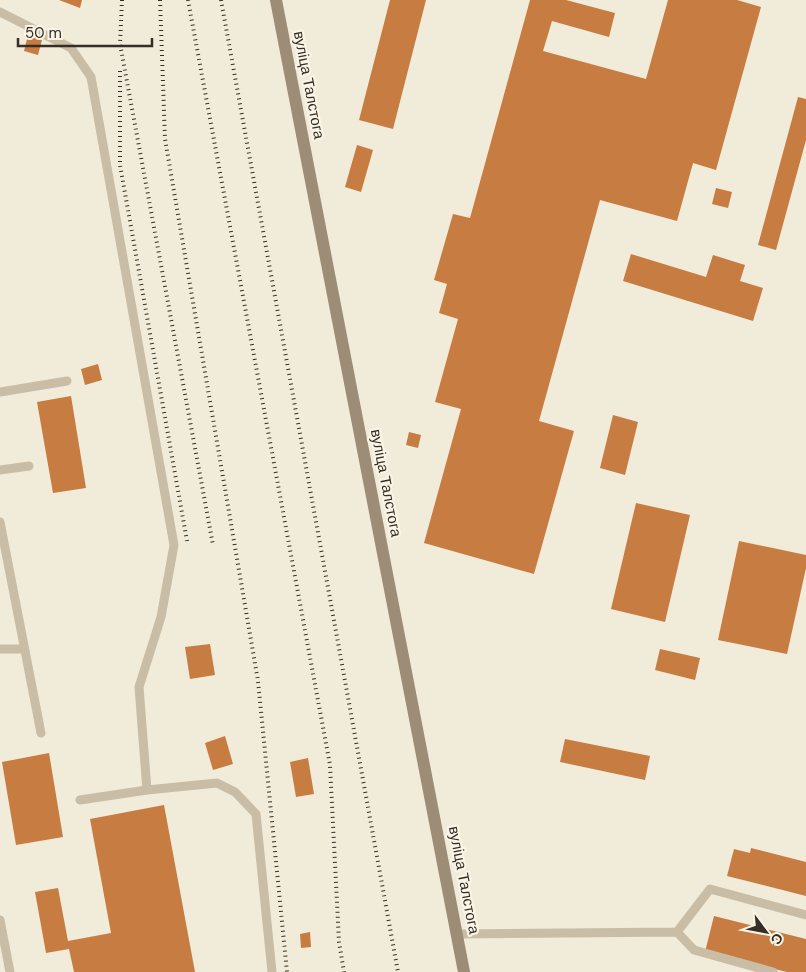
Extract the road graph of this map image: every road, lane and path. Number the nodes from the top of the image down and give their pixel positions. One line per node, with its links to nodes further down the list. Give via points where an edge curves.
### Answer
1 (276, 0): 16 (main road, вуліца Талстога)
2 (0, 12): 11 (lane, via 71,48 90,77 174,545 161,616 139,686)
3 (67, 381): 4 (lane)
4 (0, 392)
5 (29, 466): 6 (lane)
6 (0, 470)
7 (0, 522): 9 (lane)
8 (0, 649): 9 (lane)
9 (24, 649): 10 (lane)
10 (41, 733)
11 (147, 790): 12 (lane); 18 (lane, via 217,783 235,792 256,814)
12 (80, 800)
13 (806, 915): 15 (lane, via 710,889)
14 (0, 920): 17 (lane)
15 (677, 932): 16 (lane); 20 (lane, via 694,950)
16 (458, 934): 19 (main road, вуліца Талстога)
17 (10, 972)
18 (272, 972)
19 (464, 972)
20 (773, 972)

